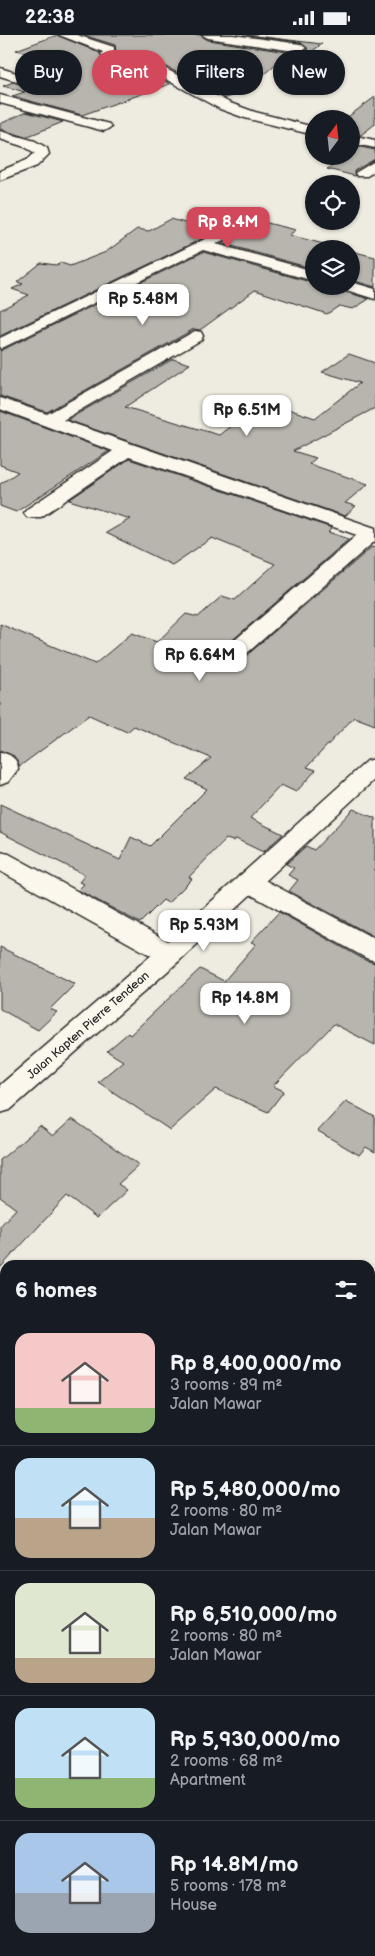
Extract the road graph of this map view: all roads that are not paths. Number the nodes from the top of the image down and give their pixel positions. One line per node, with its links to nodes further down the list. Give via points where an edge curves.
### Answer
1 (208, 35): 3 (street)
2 (74, 36): 8 (street, via 110,50 107,54 110,56 162,72 225,106)
3 (300, 49)
4 (0, 72): 5 (street)
5 (15, 77)
6 (0, 99): 7 (street)
7 (104, 127)
8 (305, 129)
9 (1, 136): 14 (street, via 38,148 42,155 32,163)
10 (360, 141): 11 (street)
11 (375, 144)
12 (375, 165): 13 (street)
13 (362, 173)
14 (0, 176)
15 (240, 226): 16 (street)
16 (203, 245): 17 (street); 21 (street)
17 (305, 273)
18 (360, 290): 19 (street)
19 (375, 294)
20 (195, 336): 23 (street)
21 (0, 344)
22 (0, 403): 23 (street)
23 (48, 421): 24 (street)
24 (127, 450): 25 (street); 26 (street)
25 (34, 513)
26 (372, 534): 27 (street)
27 (237, 650)
28 (0, 759): 30 (street, via 6,765)
29 (375, 766): 32 (street, Jalan Kapten Pierre Tendean)
30 (0, 777)
31 (0, 860): 34 (street)
32 (248, 882): 33 (street); 34 (street, Jalan Kapten Pierre Tendean)
33 (375, 951)
34 (170, 954): 35 (street, Jalan Kapten Pierre Tendean)
35 (0, 1102)

